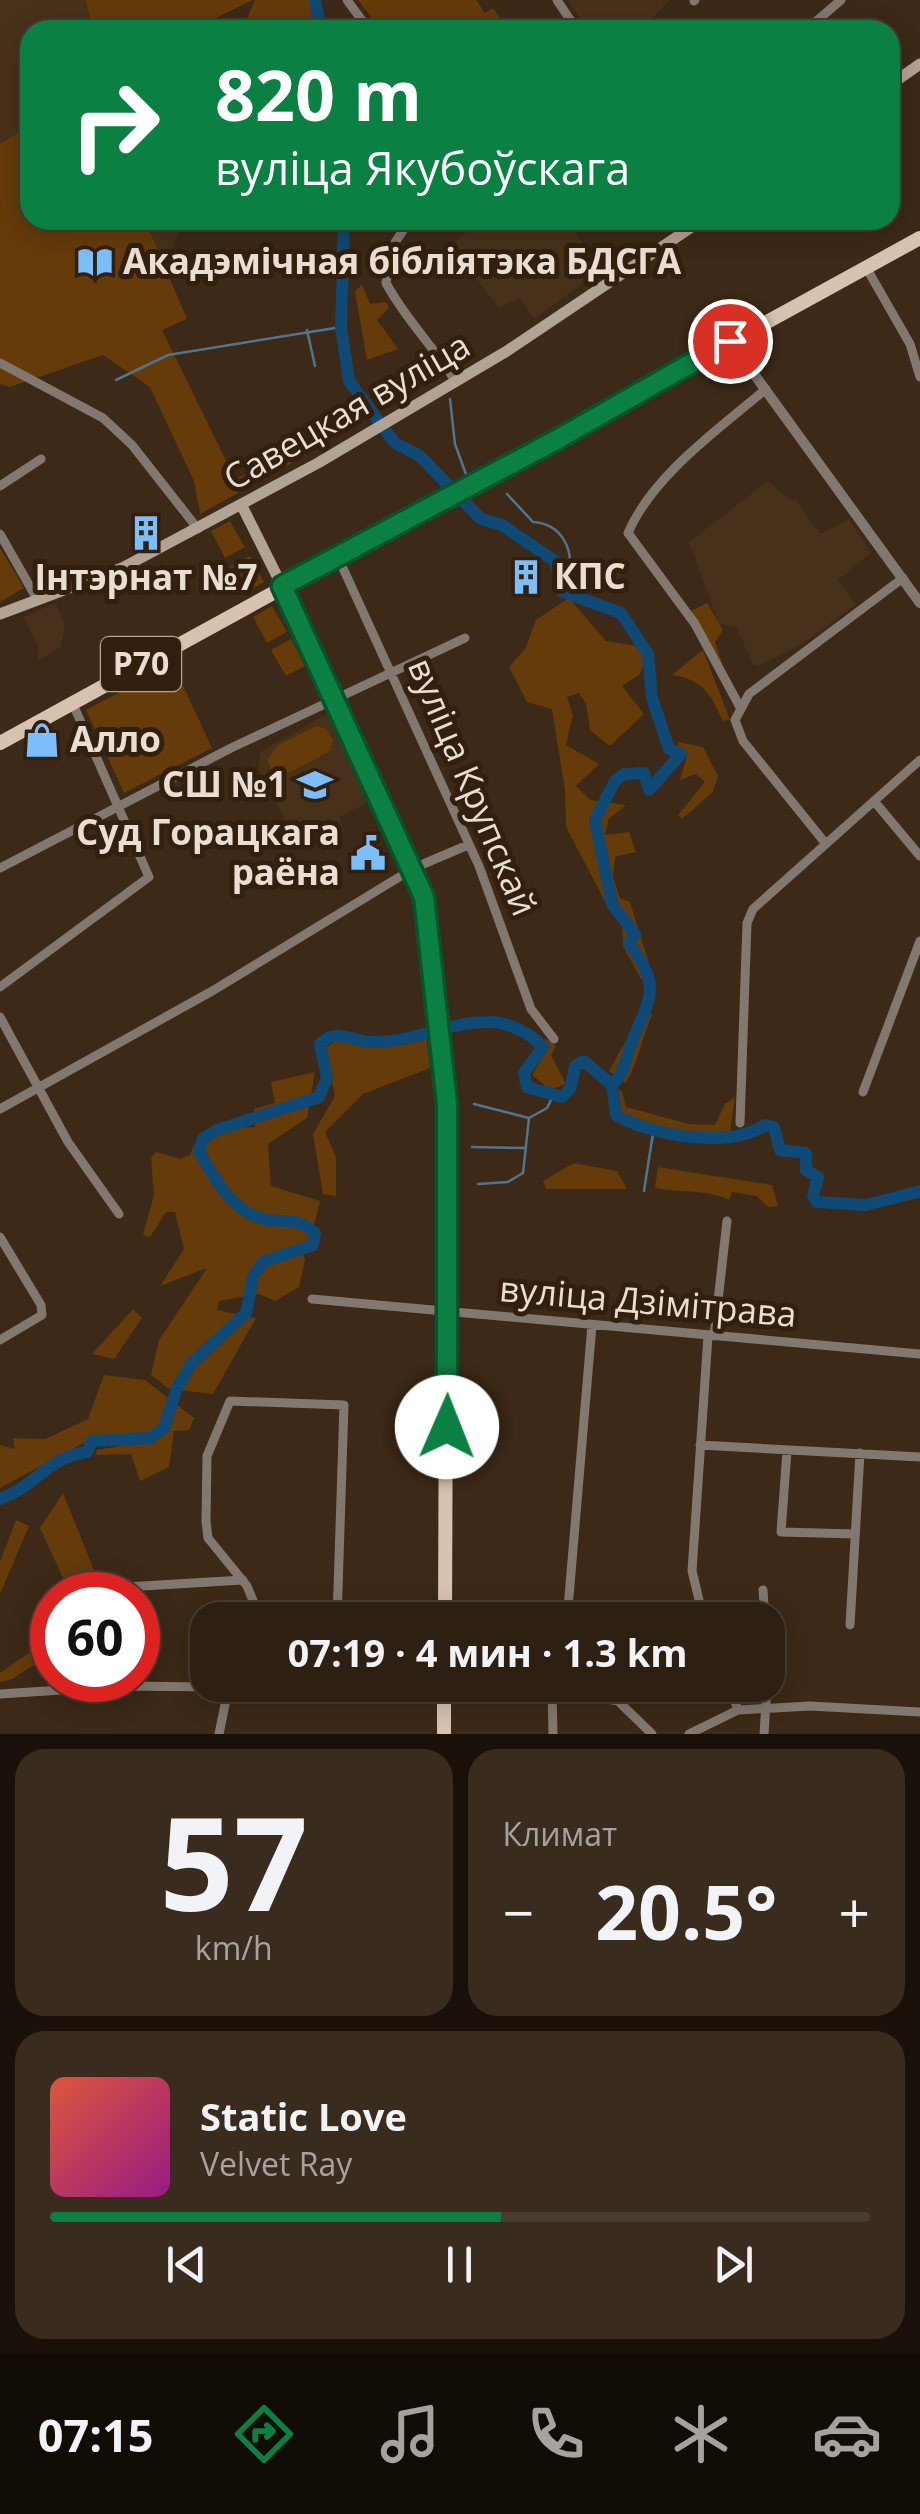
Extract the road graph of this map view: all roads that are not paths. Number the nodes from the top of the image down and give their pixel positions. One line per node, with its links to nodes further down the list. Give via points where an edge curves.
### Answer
1 (841, 0): 2 (street)
2 (818, 20)
3 (403, 230): 10 (street, via 392,247 386,283)
4 (687, 230): 10 (main road, Савецкая вуліца)
5 (920, 238): 6 (main road)
6 (866, 268): 7 (main road); 9 (street, via 910,344)
7 (730, 341): 11 (street); 17 (main road)
8 (0, 362): 15 (street, via 103,418)
9 (920, 377)
10 (456, 382): 14 (main road, Савецкая вуліца)
11 (766, 390): 18 (street); 26 (street, via 671,476 628,534 694,624)
12 (41, 459): 13 (street)
13 (0, 486)
14 (242, 506): 15 (main road, Савецкая вуліца); 19 (main road)
15 (198, 529): 20 (main road, Савецкая вуліца, via 122,568)
16 (0, 534): 20 (street)
17 (337, 555): 19 (main road); 24 (street, вуліца Крупскай)
18 (902, 578): 21 (street); 26 (street)
19 (282, 586): 25 (main road); 28 (main road, Р70)
20 (37, 599): 22 (main road, Савецкая вуліца)
21 (920, 604)
22 (0, 614)
23 (465, 638): 24 (street)
24 (393, 671): 25 (street); 33 (street, вуліца Крупскай)
25 (335, 698): 31 (street); 36 (main road)
26 (740, 707): 32 (street, via 735,720 743,741)
27 (76, 711): 31 (street)
28 (0, 743)
29 (920, 760): 30 (street)
30 (874, 802): 32 (street); 34 (street)
31 (119, 808): 35 (street); 38 (street, via 149,872 146,882)
32 (826, 844): 44 (street, via 753,909 748,922)
33 (468, 845): 36 (street); 40 (street, вуліца Крупскай, via 531,1010)
34 (919, 852)
35 (0, 868)
36 (414, 868): 41 (street); 49 (main road, via 424,897 447,1104)
37 (920, 941): 42 (street)
38 (0, 987)
39 (0, 1017): 41 (street)
40 (554, 1040)
41 (40, 1088): 43 (street); 45 (street)
42 (863, 1092)
43 (0, 1109)
44 (740, 1123)
45 (119, 1214)
46 (726, 1222): 51 (street)
47 (0, 1237): 52 (street, via 42,1315)
48 (312, 1300): 49 (street, вуліца Дзімітрава)
49 (449, 1312): 50 (street, вуліца Дзімітрава); 64 (main road)
50 (592, 1325): 51 (street, вуліца Дзімітрава); 65 (street)
51 (711, 1336): 53 (street, вуліца Дзімітрава); 54 (street)
52 (0, 1340)
53 (920, 1354)
54 (700, 1446): 55 (street); 66 (street, via 692,1572)
55 (787, 1451): 56 (street); 58 (street, via 781,1532)
56 (860, 1453): 57 (street); 58 (street)
57 (920, 1457)
58 (855, 1534): 68 (street)
59 (243, 1580): 60 (street); 62 (street); 63 (street, via 214,1548 206,1521 207,1456 224,1409 230,1400 344,1405)
60 (160, 1585)
61 (763, 1590): 67 (street)
62 (253, 1602)
63 (338, 1602)
64 (445, 1602)
65 (569, 1602)
66 (700, 1602)
67 (764, 1602)
68 (850, 1625)
69 (190, 1689): 70 (street)
70 (0, 1694)
71 (226, 1702): 81 (street)
72 (444, 1702): 82 (main road)
73 (557, 1702): 83 (street)
74 (619, 1702): 80 (street)
75 (735, 1702): 78 (street)
76 (766, 1702): 77 (street)
77 (766, 1708): 78 (street); 79 (street); 85 (street)
78 (738, 1710): 84 (street)
79 (920, 1712)
80 (648, 1732)
81 (219, 1734)
82 (444, 1734)
83 (553, 1734)
84 (688, 1734)
85 (764, 1734)

